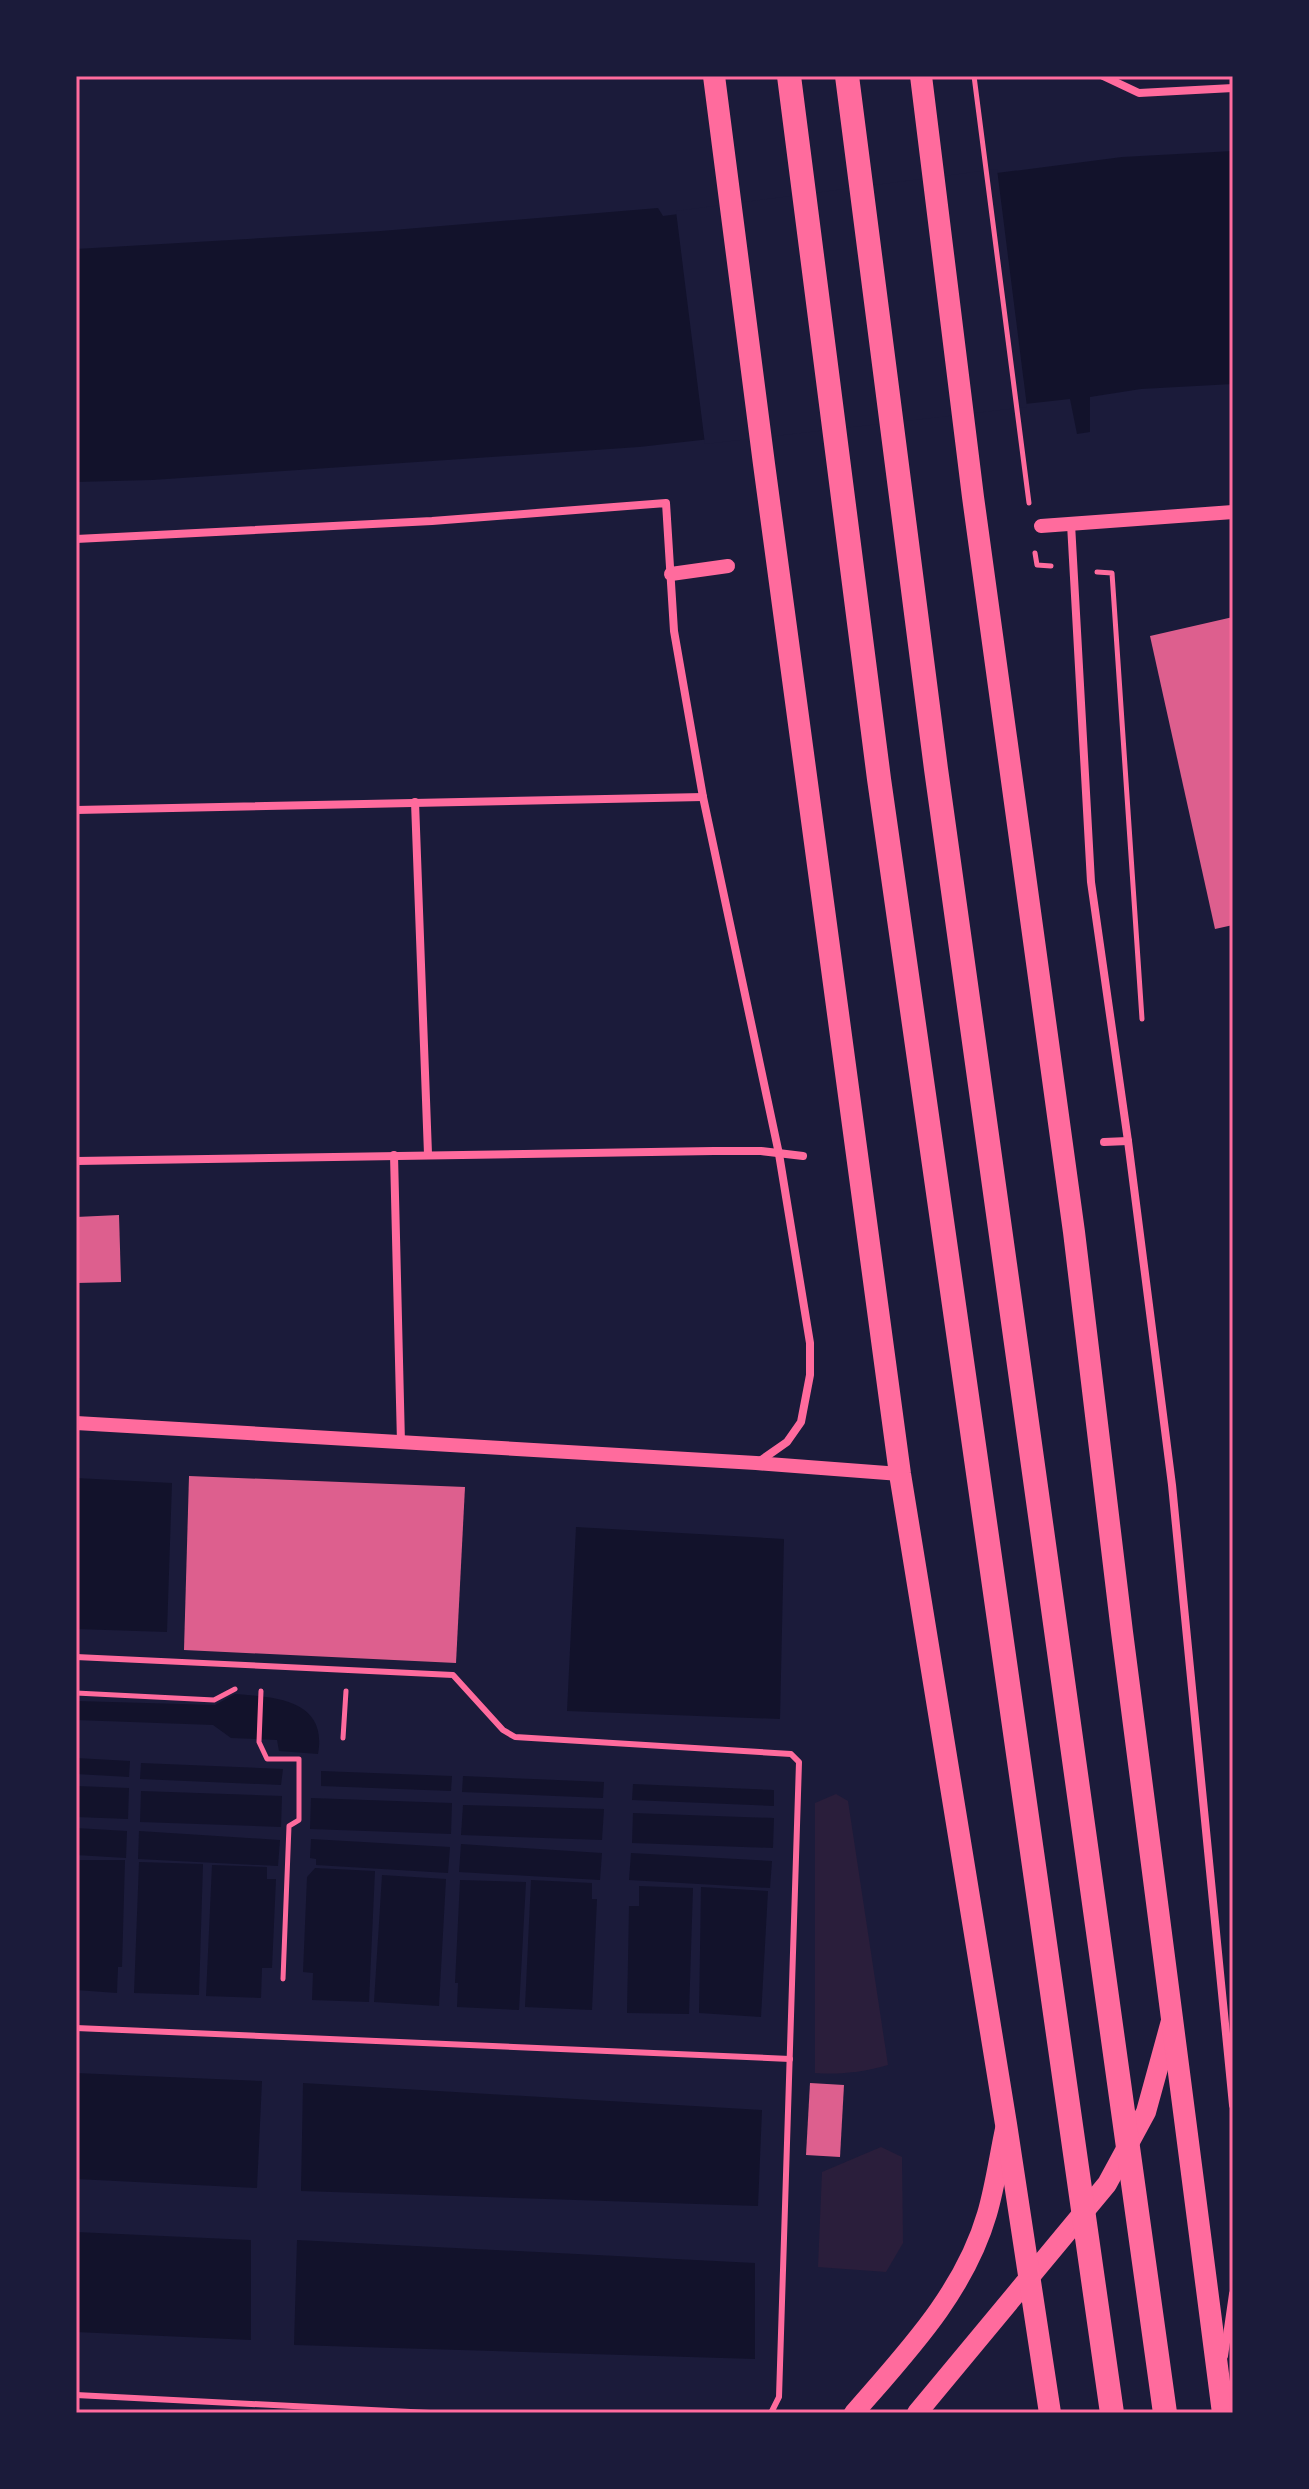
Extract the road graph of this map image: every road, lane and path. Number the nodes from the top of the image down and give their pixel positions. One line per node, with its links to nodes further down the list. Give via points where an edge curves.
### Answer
1 (714, 76): 26 (highway)
2 (789, 76): 48 (highway, via 879,779)
3 (847, 76): 49 (highway, via 936,769)
4 (921, 76): 34 (highway)
5 (1103, 76): 6 (street, via 1139,93)
6 (1233, 88)
7 (1233, 512): 8 (street)
8 (1071, 523): 9 (street); 16 (street, via 1091,882)
9 (1041, 526)
10 (76, 539): 12 (street, via 666,503)
11 (728, 566): 12 (street)
12 (671, 574): 13 (street, via 674,631)
13 (703, 797): 14 (street); 19 (street)
14 (415, 802): 15 (street); 18 (street)
15 (76, 810)
16 (1128, 1141): 17 (street); 37 (street, via 1172,1485)
17 (1104, 1142)
18 (428, 1154): 19 (street); 20 (street)
19 (779, 1154): 21 (street); 25 (street, via 811,1359 801,1422 787,1442)
20 (394, 1155): 22 (street); 24 (street)
21 (803, 1156)
22 (76, 1161)
23 (76, 1423): 24 (street)
24 (401, 1443): 25 (street)
25 (756, 1463): 26 (street)
26 (900, 1474): 38 (highway)
27 (76, 1657): 28 (lane)
28 (347, 1670): 32 (path); 36 (lane, via 453,1675 515,1737 791,1754 799,1762)
29 (246, 1690): 30 (path, via 233,1689 214,1700)
30 (76, 1693)
31 (259, 1694): 33 (path, via 259,1742 267,1759 299,1759 299,1820 289,1826)
32 (343, 1738)
33 (283, 1979)
34 (1172, 2017): 39 (main road, via 1146,2112 1107,2184); 41 (highway)
35 (76, 2028): 36 (lane)
36 (790, 2059): 44 (lane, via 779,2397)
37 (1233, 2105)
38 (1006, 2124): 39 (highway); 45 (main road, via 987,2215 956,2283 917,2341)
39 (1030, 2279): 46 (main road); 47 (highway)
40 (1233, 2294): 41 (street)
41 (1220, 2384): 50 (highway)
42 (76, 2395): 43 (lane)
43 (430, 2413)
44 (771, 2413)
45 (854, 2413)
46 (917, 2413)
47 (1050, 2413)
48 (1112, 2413)
49 (1165, 2413)
50 (1223, 2413)

